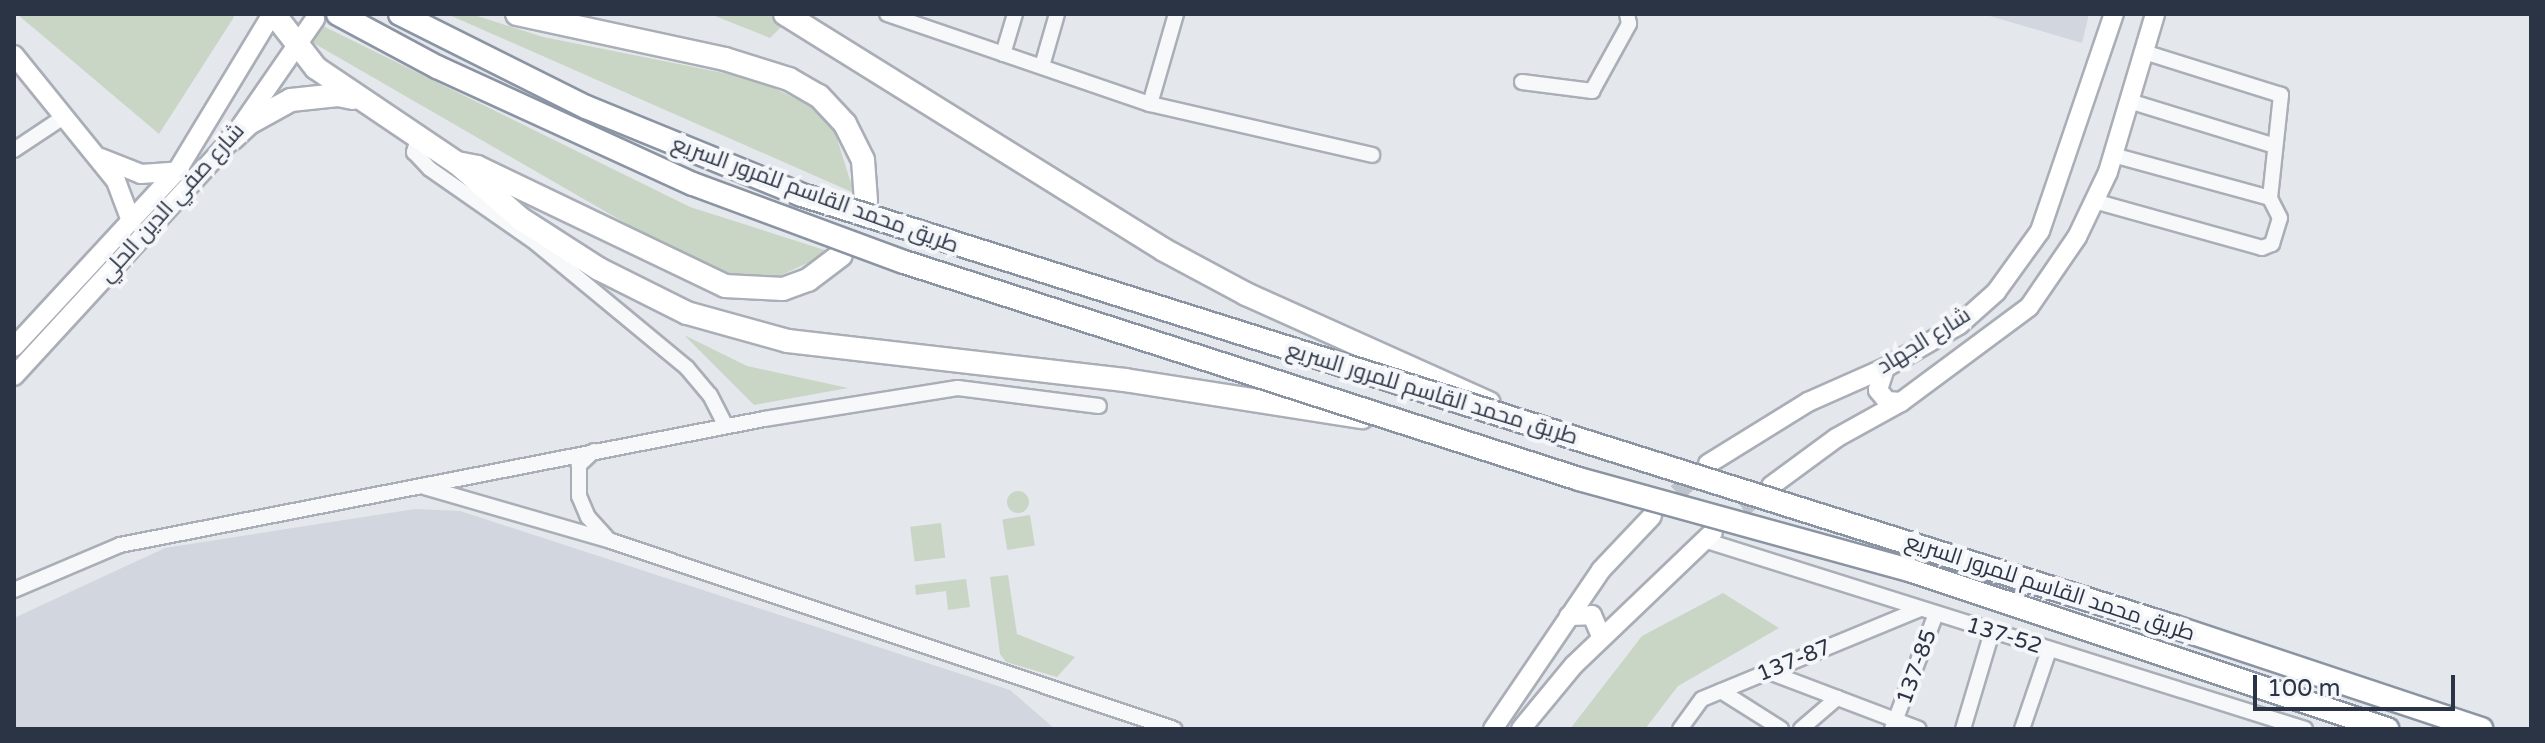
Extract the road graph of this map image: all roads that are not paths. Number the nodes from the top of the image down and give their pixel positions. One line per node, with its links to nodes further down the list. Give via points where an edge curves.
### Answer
1 (273, 14): 14 (highway); 32 (main road, شارع صفي الدين الحلي)
2 (338, 14): 44 (highway, طريق محمد القاسم للمرور السريع, bridge, via 563,127 773,215)
3 (400, 14): 45 (highway, طريق محمد القاسم للمرور السريع, bridge, via 586,107 802,195)
4 (517, 14): 34 (highway, via 659,43 789,79 837,111 856,143)
5 (785, 14): 45 (highway, bridge, via 1009,156 1246,294)
6 (1015, 14): 16 (street)
7 (1057, 14): 18 (street)
8 (1176, 14): 22 (street)
9 (1627, 14): 19 (street, via 1629,24 1592,91)
10 (2114, 14): 39 (main road, شارع الجهاد, via 2040,231 1996,292 1959,325)
11 (2155, 14): 15 (main road, شارع الجهاد)
12 (896, 16): 16 (street)
13 (315, 19): 14 (main road, شارع صفي الدين الحلي)
14 (297, 49): 20 (highway); 24 (main road, شارع صفي الدين الحلي)
15 (2144, 52): 21 (main road, شارع الجهاد); 26 (street, via 2281,95)
16 (1003, 54): 18 (street)
17 (14, 55): 23 (main road)
18 (1042, 66): 22 (street)
19 (1522, 82)
20 (361, 100): 24 (highway, via 338,95 291,100); 25 (highway)
21 (2129, 101): 26 (street); 30 (main road, شارع الجهاد)
22 (1150, 104): 29 (street)
23 (62, 118): 27 (street); 28 (main road)
24 (232, 139): 32 (main road); 40 (main road, شارع صفي الدين الحلي)
25 (418, 139): 31 (highway); 43 (street, via 414,152 430,169 536,243 687,368 710,395)
26 (2275, 146): 33 (street)
27 (14, 150)
28 (95, 155): 32 (main road, via 141,174); 36 (main road, via 124,196)
29 (1372, 155)
30 (2113, 155): 33 (street); 35 (main road, شارع الجهاد)
31 (457, 163): 37 (highway, via 477,167 725,286 783,289 808,280); 44 (highway, bridge, via 521,219 599,269 687,313 788,341 1187,388)
32 (177, 171): 36 (main road, شارع صفي الدين الحلي)
33 (2270, 198): 35 (street, via 2280,218 2272,244 2262,248)
34 (866, 201)
35 (2094, 201): 41 (main road, شارع الجهاد, via 2077,237 2029,307)
36 (131, 221): 38 (main road, شارع صفي الدين الحلي)
37 (841, 255)
38 (14, 347)
39 (1885, 368): 41 (main road, via 1878,390 1887,401); 47 (main road, شارع الجهاد, via 1808,402)
40 (14, 376)
41 (1901, 402): 49 (main road, شارع الجهاد, via 1836,438)
42 (1099, 406): 43 (street, via 958,388)
43 (725, 425): 46 (street)
44 (1418, 426): 74 (highway, طريق محمد القاسم للمرور السريع, bridge, via 1579,479 1912,571)
45 (1538, 426): 75 (highway, طريق محمد القاسم للمرور السريع, bridge)
46 (594, 451): 48 (street); 52 (street, via 579,465 579,496 588,517)
47 (1708, 464)
48 (419, 486): 52 (street); 53 (street, via 120,545)
49 (1771, 486)
50 (1652, 516): 56 (main road, via 1601,570)
51 (1708, 536): 54 (street, 137-52); 58 (main road)
52 (611, 541): 64 (street)
53 (14, 590)
54 (1920, 609): 55 (street, 137-52); 60 (street, 137-87)
55 (1936, 614): 57 (street, 137-52); 63 (street, 137-85)
56 (1569, 616): 58 (main road, via 1592,615); 65 (main road)
57 (1992, 632): 59 (street, 137-52); 71 (street)
58 (1602, 638): 66 (main road, via 1550,690)
59 (2049, 650): 72 (street); 73 (street, 137-52)
60 (1769, 672): 61 (street, 137-87); 62 (street)
61 (1721, 691): 67 (street, 137-87, via 1702,699); 68 (street)
62 (1837, 698): 63 (street); 69 (street)
63 (1895, 725): 70 (street)
64 (1174, 729)
65 (1493, 729)
66 (1521, 729)
67 (1680, 729)
68 (1781, 729)
69 (1801, 729)
70 (1919, 729)
71 (1963, 729)
72 (2022, 729)
73 (2305, 729)
74 (2387, 729)
75 (2481, 729)

